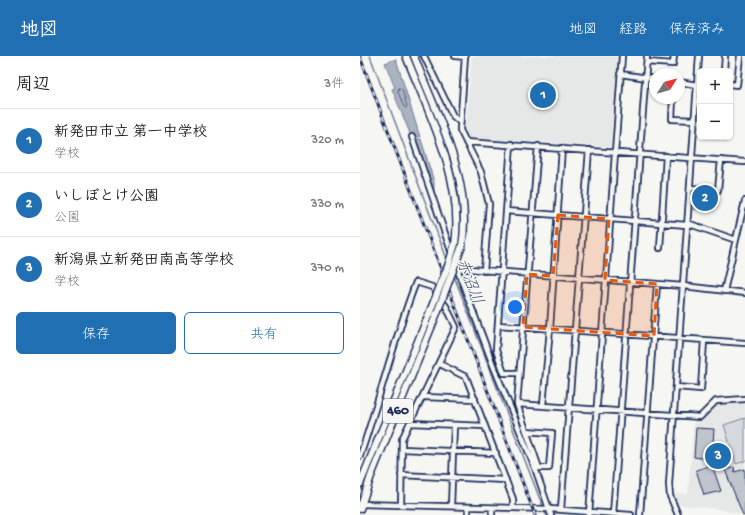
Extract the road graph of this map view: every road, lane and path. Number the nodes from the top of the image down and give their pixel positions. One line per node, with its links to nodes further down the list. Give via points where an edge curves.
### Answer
1 (406, 56): 95 (highway, 460, bridge, via 452,177 457,208 455,244)
2 (414, 56): 97 (highway, 460, bridge, via 459,175 465,214 462,246)
3 (424, 56): 23 (street, via 453,116)
4 (455, 56): 5 (street)
5 (465, 56): 23 (street)
6 (622, 56): 15 (street)
7 (647, 56): 12 (street)
8 (674, 56): 12 (street, via 673,64)
9 (699, 56): 13 (street)
10 (725, 56): 14 (street)
11 (740, 56): 19 (street, via 737,85)
12 (647, 62): 16 (street)
13 (698, 68)
14 (724, 68)
15 (620, 74): 16 (street); 30 (street)
16 (646, 78): 17 (street); 31 (street)
17 (649, 78)
18 (685, 83): 20 (street)
19 (733, 84)
20 (697, 85): 22 (street)
21 (673, 104): 22 (street, via 672,119)
22 (695, 120): 33 (street)
23 (460, 122): 25 (street, via 460,130)
24 (412, 137): 48 (street)
25 (466, 142): 26 (street); 49 (street, via 481,172 489,204)
26 (511, 144): 27 (street); 38 (street)
27 (538, 146): 28 (street); 39 (street)
28 (562, 148): 29 (street); 40 (street)
29 (589, 150): 30 (street); 41 (street)
30 (615, 152): 31 (street); 42 (street)
31 (640, 154): 32 (street); 43 (street)
32 (666, 156): 33 (street); 44 (street)
33 (692, 157): 34 (street); 36 (street)
34 (721, 160): 35 (street); 36 (street, via 718,190)
35 (745, 162)
36 (690, 188): 45 (street)
37 (745, 201): 46 (street)
38 (506, 211): 39 (street); 50 (street)
39 (532, 213): 40 (street); 51 (street)
40 (558, 215): 41 (street); 52 (street)
41 (584, 217): 42 (street); 53 (street)
42 (609, 219): 43 (street); 54 (street)
43 (635, 221): 44 (street); 55 (street)
44 (662, 223): 45 (street); 47 (street)
45 (687, 224): 46 (street); 57 (street)
46 (736, 240): 58 (street)
47 (660, 248)
48 (457, 268): 49 (street); 91 (street, via 493,365)
49 (484, 271): 50 (street)
50 (501, 272): 51 (street); 60 (street)
51 (527, 274): 52 (street); 61 (street)
52 (553, 276): 53 (street); 62 (street)
53 (580, 278): 54 (street); 63 (street)
54 (605, 280): 55 (street); 64 (street)
55 (630, 282): 56 (street); 65 (street)
56 (657, 284): 57 (street); 66 (street)
57 (683, 286): 58 (street); 67 (street)
58 (724, 290): 59 (street)
59 (745, 293)
60 (498, 325): 61 (street); 71 (street, via 496,350 504,373)
61 (523, 327): 62 (street); 71 (street)
62 (550, 329): 63 (street); 77 (street)
63 (575, 330): 64 (street); 78 (street)
64 (601, 332): 65 (street); 79 (street)
65 (626, 334): 66 (street); 80 (street)
66 (654, 336): 67 (street); 81 (street)
67 (679, 338): 68 (street); 72 (street)
68 (704, 340): 69 (street); 72 (street, via 701,389)
69 (745, 343)
70 (440, 364): 73 (street); 74 (street, via 466,377); 90 (street, via 456,327 446,306 432,287 416,282)
71 (519, 373): 76 (street)
72 (676, 387): 82 (street)
73 (424, 397): 74 (street); 83 (street)
74 (475, 399): 85 (street)
75 (745, 400): 82 (street, via 716,401 700,417)
76 (517, 404): 77 (street); 86 (street)
77 (543, 405): 78 (street)
78 (568, 407): 79 (street); 103 (street)
79 (596, 409): 80 (street); 105 (street)
80 (621, 410): 81 (street); 106 (street)
81 (647, 412): 82 (street); 111 (street)
82 (674, 414): 112 (street, via 669,484 670,496)
83 (410, 423): 84 (street); 87 (street, via 402,439)
84 (454, 425): 85 (street); 88 (street)
85 (485, 426): 89 (street)
86 (526, 431): 91 (street); 91 (street, via 552,433 549,468)
87 (402, 449): 88 (street); 92 (street)
88 (453, 451): 89 (street); 93 (street)
89 (496, 453): 94 (street)
90 (360, 456)
91 (537, 468): 102 (street)
92 (401, 475): 93 (street); 96 (street)
93 (452, 478): 94 (street); 98 (street)
94 (506, 480): 101 (street, via 514,499)
95 (360, 484)
96 (401, 505): 97 (street); 98 (street)
97 (360, 506)
98 (451, 506): 99 (street)
99 (468, 507): 100 (street); 107 (street)
100 (492, 508): 101 (street); 108 (street)
101 (513, 508): 102 (street)
102 (550, 509): 103 (street); 109 (street)
103 (561, 509): 104 (street)
104 (571, 513): 105 (street)
105 (588, 513): 106 (street)
106 (613, 514): 110 (street)
107 (468, 515)
108 (492, 515)
109 (551, 515)
110 (631, 515)
111 (640, 515)
112 (678, 515)

